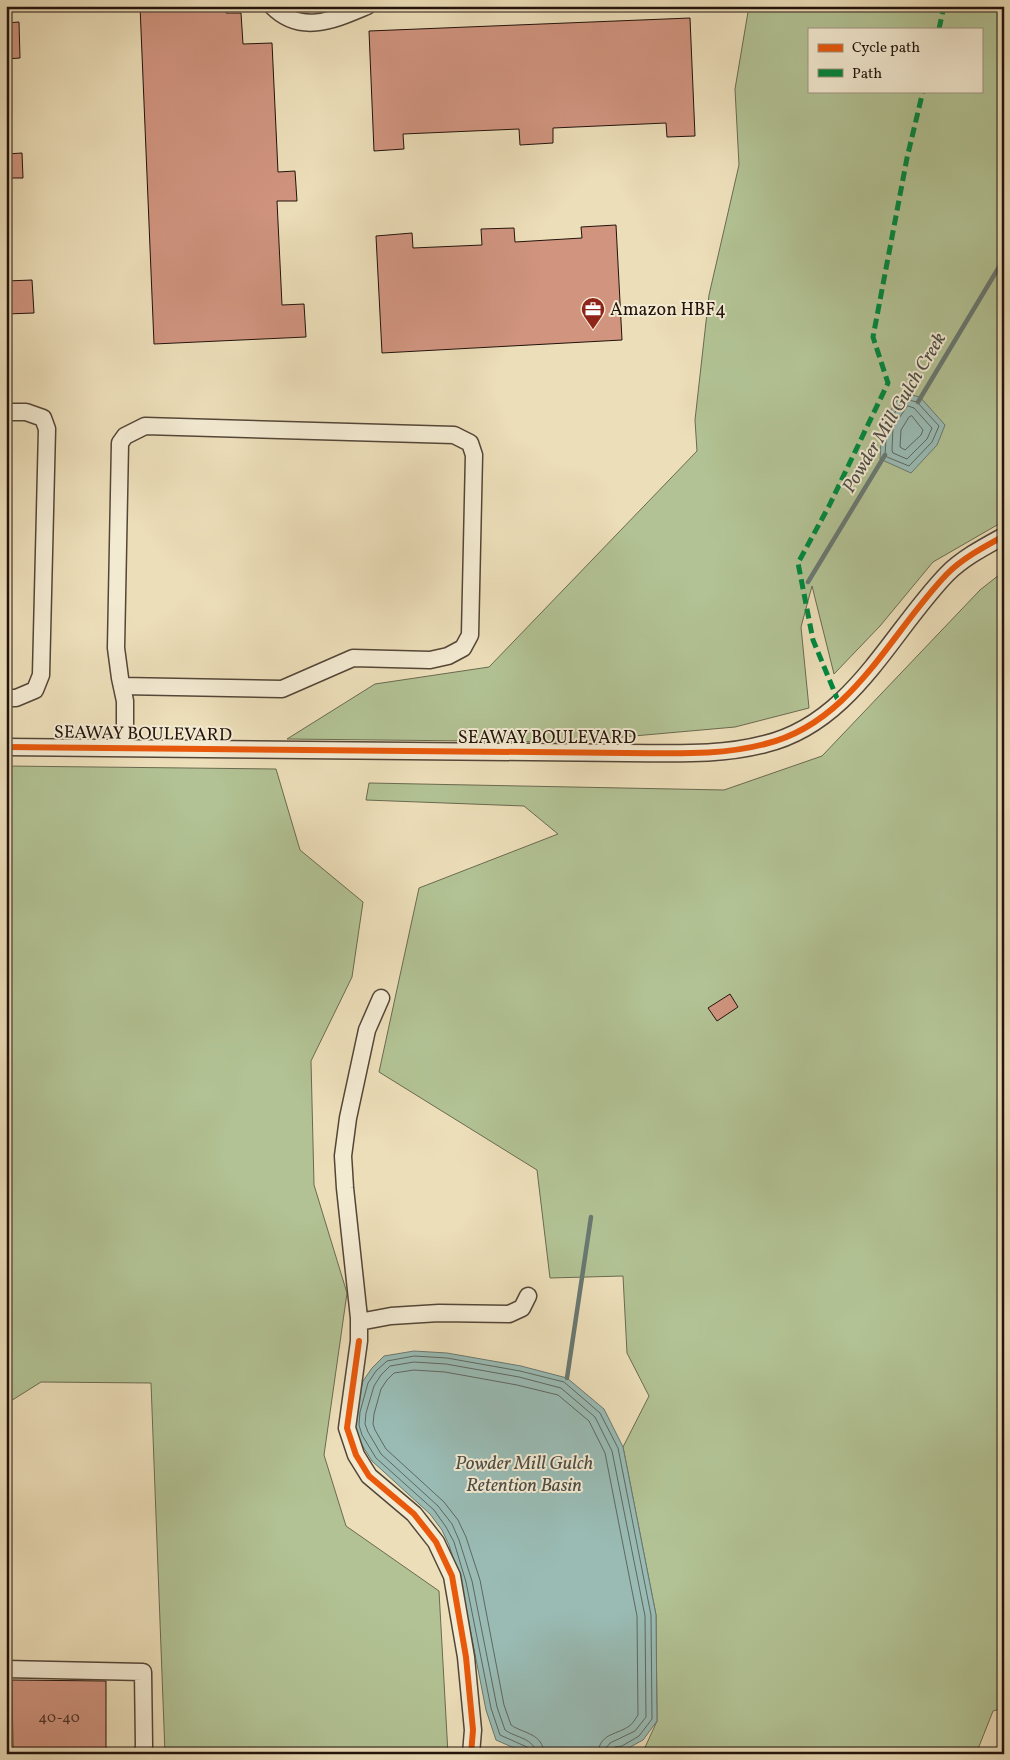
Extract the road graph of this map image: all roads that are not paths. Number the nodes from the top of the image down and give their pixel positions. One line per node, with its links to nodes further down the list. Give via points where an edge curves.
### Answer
1 (272, 6): 2 (street, via 291,19 311,23 330,21)
2 (367, 6)
3 (6, 412): 6 (street, via 26,412 43,418 47,429 42,675 35,690 16,698)
4 (1004, 536): 8 (street, SEAWAY BOULEVARD, via 971,554 948,573 874,666 825,716 767,744 726,752 626,753)
5 (122, 686): 5 (street, via 116,638 120,443 125,436 145,426 454,435 470,443 474,454 470,634 463,648 430,660 353,658 282,688); 8 (street)
6 (6, 698)
7 (6, 747): 8 (street, SEAWAY BOULEVARD)
8 (125, 748)
9 (381, 998): 11 (street, via 367,1030 343,1156)
10 (528, 1296): 11 (street, via 522,1308 509,1314 391,1316)
11 (359, 1322): 14 (street, via 347,1428 356,1455 369,1476 414,1514 436,1542 452,1576 466,1657 473,1730)
12 (6, 1669): 13 (street, via 143,1672)
13 (143, 1754)
14 (471, 1754)

